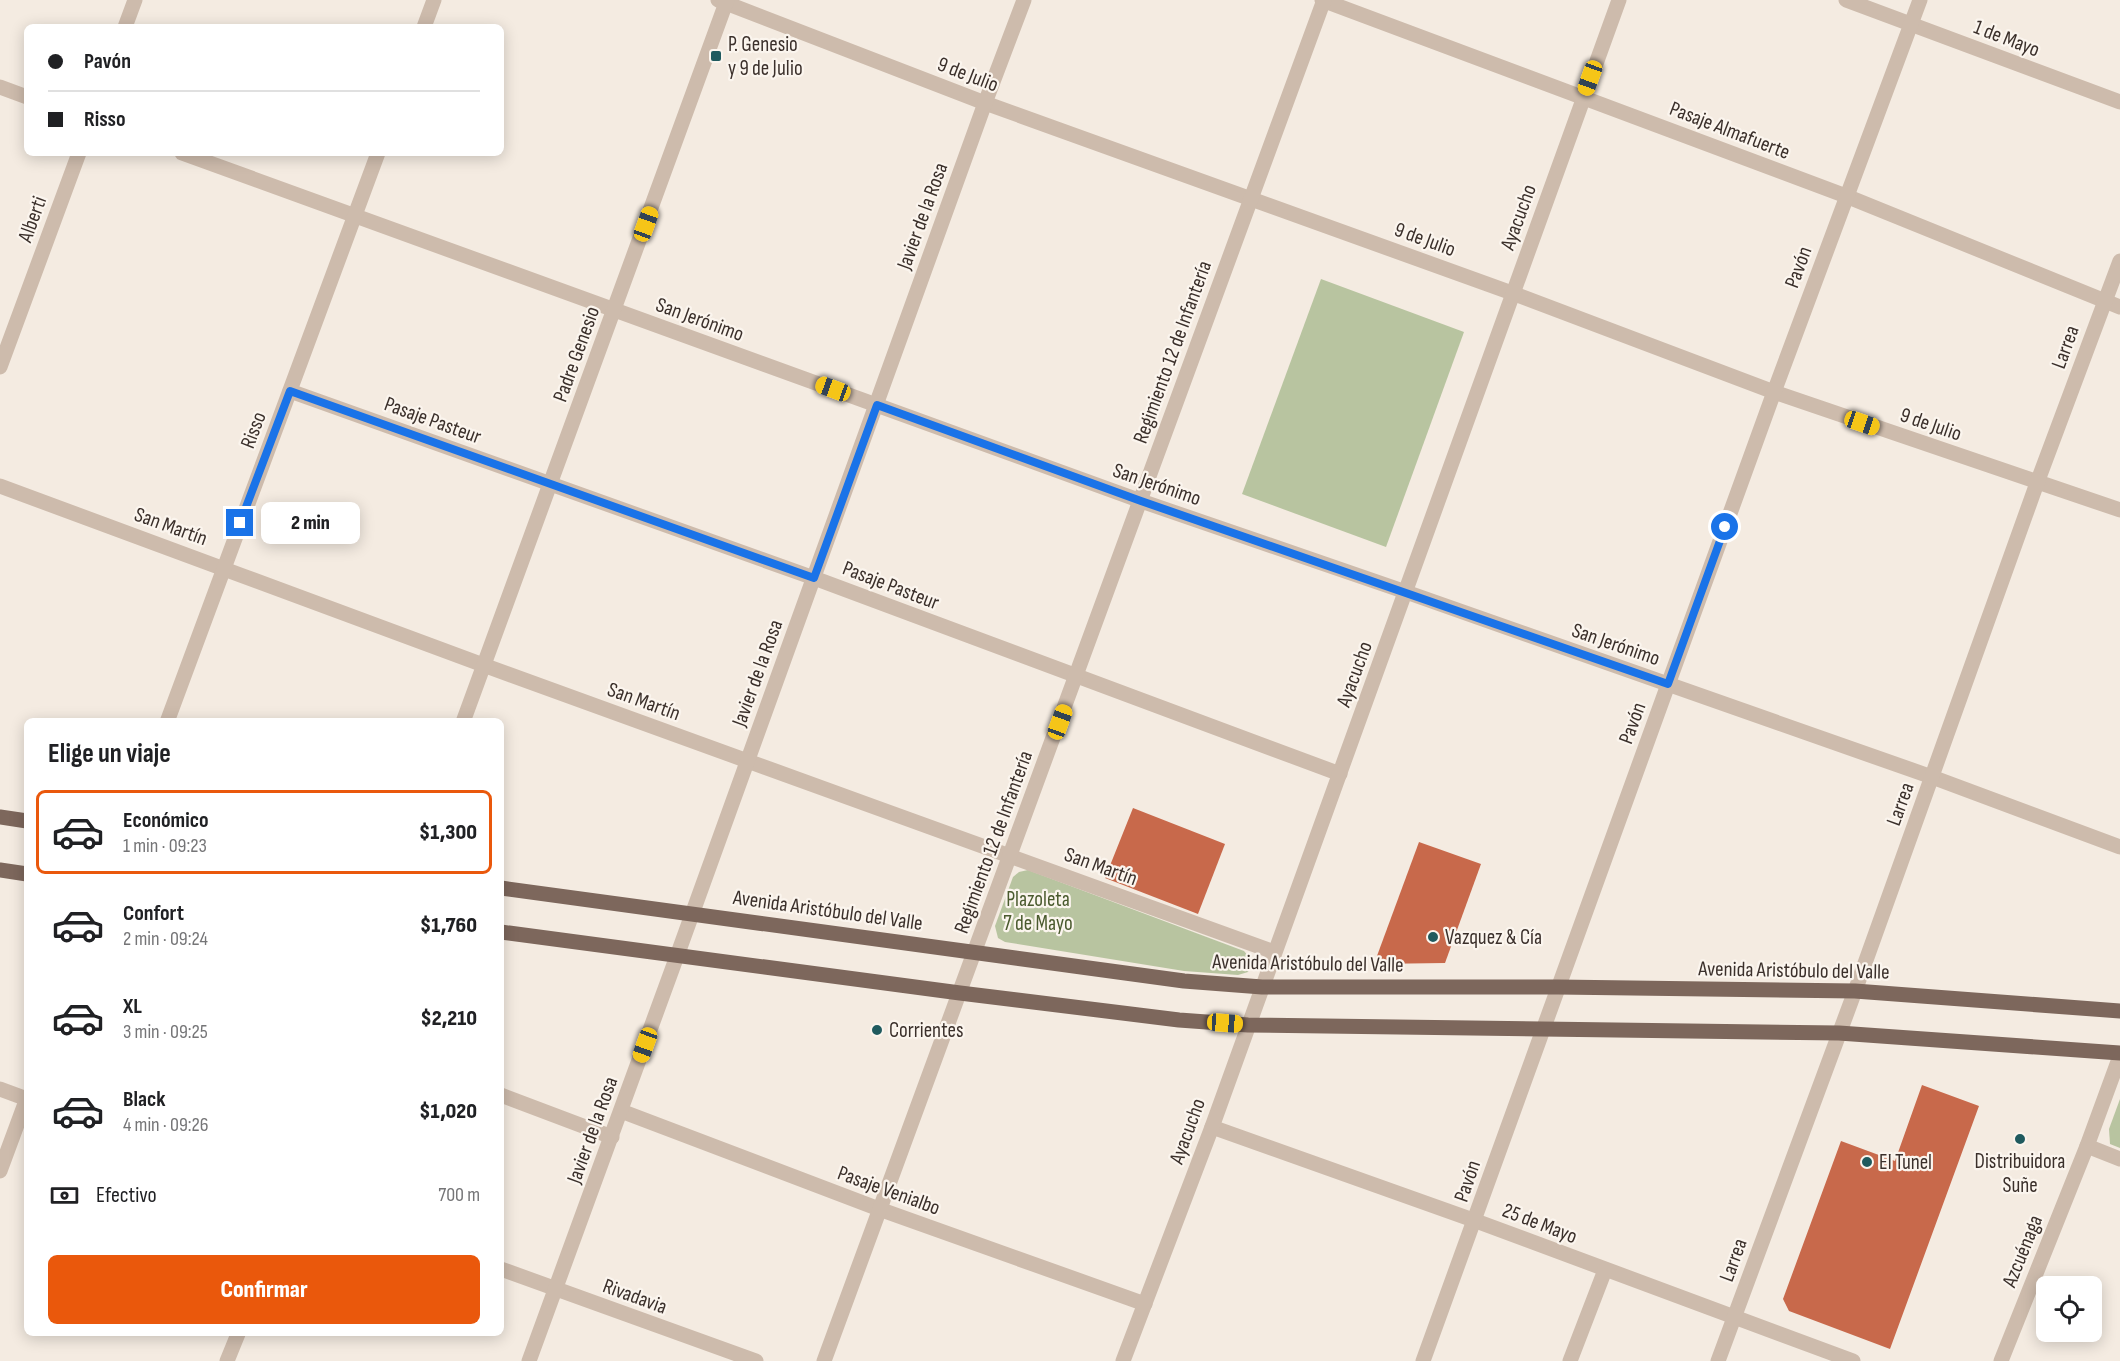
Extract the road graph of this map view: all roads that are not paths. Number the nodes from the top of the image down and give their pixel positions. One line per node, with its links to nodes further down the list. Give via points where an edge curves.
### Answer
1 (135, 0): 9 (street)
2 (434, 0): 10 (street)
3 (1024, 0): 16 (street, Javier de la Rosa)
4 (1324, 0): 14 (street, Pasaje Almafuerte); 21 (street, Regimiento 12 de Infantería)
5 (1619, 0): 14 (street, Ayacucho)
6 (1846, 0): 11 (street, 1 de Mayo)
7 (1920, 0): 11 (street, Pavón)
8 (723, 1): 16 (street, 9 de Julio); 27 (street, Padre Genesio)
9 (126, 24)
10 (425, 24)
11 (1911, 24): 15 (street, 1 de Mayo); 20 (street, Pavón)
12 (0, 87): 13 (street)
13 (24, 96)
14 (1583, 98): 20 (street, Pasaje Almafuerte); 24 (street, Ayacucho)
15 (2120, 102)
16 (985, 103): 21 (street, 9 de Julio); 31 (street, Javier de la Rosa)
17 (78, 156): 28 (street, Alberti)
18 (190, 156): 22 (street, San Jerónimo)
19 (377, 156): 22 (street, Risso)
20 (1846, 196): 25 (street, Pasaje Almafuerte); 30 (street, Pavón)
21 (1250, 199): 24 (street, 9 de Julio); 35 (street, Regimiento 12 de Infantería)
22 (355, 216): 27 (street, San Jerónimo); 29 (street, Risso)
23 (2120, 261): 25 (street, Larrea)
24 (1512, 293): 30 (street, 9 de Julio); 39 (street, Ayacucho)
25 (2104, 300): 26 (street, Pasaje Almafuerte); 32 (street, Larrea)
26 (2120, 307)
27 (615, 310): 31 (street, San Jerónimo); 33 (street, Padre Genesio)
28 (0, 367)
29 (290, 391): 33 (street, Pasaje Pasteur); 37 (street, Risso)
30 (1774, 392): 32 (street, 9 de Julio); 42 (street, Pavón)
31 (877, 405): 35 (street, San Jerónimo); 38 (street, Javier de la Rosa)
32 (2037, 483): 36 (street, 9 de Julio); 47 (street, Larrea)
33 (550, 484): 38 (street, Pasaje Pasteur); 40 (street, Padre Genesio)
34 (0, 486): 37 (street, San Martín)
35 (1141, 501): 39 (street, San Jerónimo); 41 (street, Regimiento 12 de Infantería)
36 (2120, 510)
37 (223, 567): 40 (street, San Martín); 43 (street, Risso)
38 (814, 578): 41 (street, Pasaje Pasteur); 45 (street, Javier de la Rosa)
39 (1406, 592): 42 (street, San Jerónimo); 46 (street, Ayacucho)
40 (483, 665): 44 (street, Padre Genesio); 45 (street, San Martín)
41 (1076, 677): 46 (street, Pasaje Pasteur); 51 (street, Regimiento 12 de Infantería)
42 (1668, 684): 47 (street, San Jerónimo); 61 (street, Pavón)
43 (168, 718)
44 (464, 718)
45 (747, 761): 51 (street, San Martín); 55 (street, Javier de la Rosa)
46 (1340, 774): 58 (street, Ayacucho)
47 (1932, 777): 50 (street, San Jerónimo); 62 (street, Larrea)
48 (0, 817): 49 (main road)
49 (24, 821)
50 (2120, 847)
51 (1011, 855): 57 (street, Regimiento 12 de Infantería); 58 (street, San Martín)
52 (0, 870): 53 (main road)
53 (24, 874)
54 (504, 888): 55 (main road, Avenida Aristóbulo del Valle)
55 (692, 913): 57 (main road, Avenida Aristóbulo del Valle); 59 (street, Javier de la Rosa)
56 (504, 932): 59 (main road)
57 (975, 951): 60 (main road, Avenida Aristóbulo del Valle, via 1184,981); 63 (street, Regimiento 12 de Infantería)
58 (1275, 952): 60 (street, Ayacucho)
59 (677, 956): 63 (main road); 73 (street, Javier de la Rosa)
60 (1262, 987): 61 (main road, Avenida Aristóbulo del Valle); 65 (street, Ayacucho)
61 (1558, 987): 62 (main road, Avenida Aristóbulo del Valle); 66 (street, Pavón)
62 (1855, 991): 64 (main road, Avenida Aristóbulo del Valle); 67 (street, Larrea)
63 (960, 993): 65 (main road); 79 (street, Regimiento 12 de Infantería)
64 (2120, 1011)
65 (1248, 1025): 66 (main road); 74 (street, Ayacucho)
66 (1543, 1030): 67 (main road); 80 (street, Pavón)
67 (1839, 1034): 68 (main road); 85 (street, Larrea)
68 (2120, 1054): 76 (street, Azcuénaga)
69 (0, 1089): 71 (street)
70 (504, 1096): 75 (street)
71 (24, 1097)
72 (24, 1106): 78 (street)
73 (621, 1111): 75 (street, Javier de la Rosa); 79 (street, Pasaje Venialbo)
74 (1212, 1126): 80 (street, 25 de Mayo); 84 (street, Ayacucho)
75 (612, 1137): 83 (street, Javier de la Rosa)
76 (2087, 1146): 77 (street); 96 (street, Azcuénaga)
77 (2120, 1159)
78 (0, 1171)
79 (879, 1209): 84 (street, Pasaje Venialbo); 90 (street, Regimiento 12 de Infantería)
80 (1476, 1221): 82 (street, 25 de Mayo); 92 (street, Pavón)
81 (504, 1270): 83 (street, Rivadavia)
82 (1605, 1270): 85 (street, 25 de Mayo); 93 (street)
83 (555, 1289): 88 (street, Javier de la Rosa); 89 (street, Rivadavia)
84 (1145, 1304): 91 (street, Ayacucho)
85 (1734, 1318): 94 (street, Larrea); 95 (street, 25 de Mayo)
86 (237, 1336): 87 (street)
87 (227, 1361)
88 (529, 1361)
89 (756, 1361)
90 (824, 1361)
91 (1124, 1361)
92 (1424, 1361)
93 (1570, 1361)
94 (1718, 1361)
95 (1852, 1361)
96 (2001, 1361)

